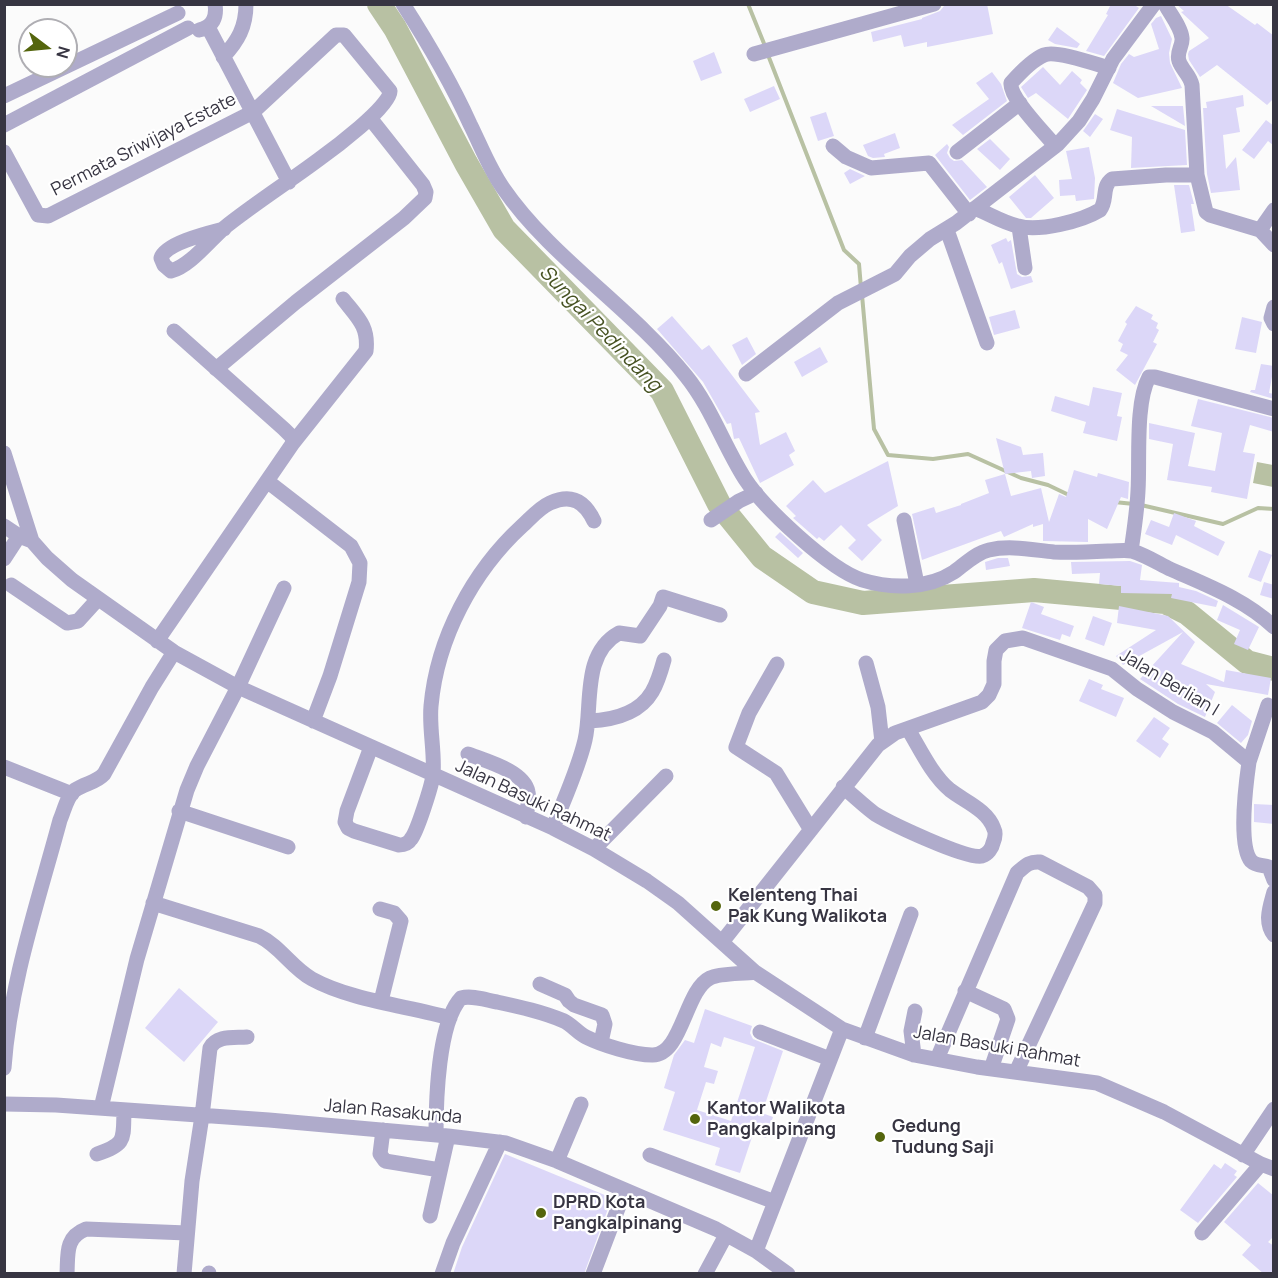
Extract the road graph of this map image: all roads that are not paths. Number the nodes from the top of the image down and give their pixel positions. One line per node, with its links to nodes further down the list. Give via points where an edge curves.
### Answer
1 (215, 4): 8 (street, via 214,21)
2 (246, 4): 11 (street, via 243,28)
3 (403, 4): 43 (street, via 432,48 489,167 513,203 685,374)
4 (1154, 4): 12 (street)
5 (1165, 4): 22 (street, via 1181,33 1178,59 1191,79)
6 (932, 5): 10 (street)
7 (179, 9): 9 (street); 13 (street)
8 (208, 27): 9 (street); 11 (street)
9 (188, 28): 17 (street)
10 (753, 54)
11 (223, 57): 15 (street)
12 (1109, 68): 14 (street, via 1043,55 1011,83); 19 (street, via 1079,121)
13 (4, 96)
14 (1020, 103): 19 (street); 21 (street)
15 (253, 112): 16 (street, Permata Sriwijaya Estate, via 341,34 390,91 389,99); 20 (street, Permata Sriwijaya Estate, via 45,217 38,215); 23 (street)
16 (370, 118): 23 (street, Permata Sriwijaya Estate); 37 (street, via 423,184 425,198)
17 (4, 125)
18 (833, 146): 25 (street, via 846,157 871,168 929,163)
19 (1055, 146): 25 (street)
20 (4, 152)
21 (957, 152)
22 (1197, 175): 26 (street, via 1112,179 1106,185 1103,206 1095,212 1040,228); 29 (street, via 1206,212)
23 (289, 182): 27 (street, Permata Sriwijaya Estate)
24 (1274, 210): 29 (street)
25 (972, 211): 26 (street); 28 (street)
26 (1019, 227): 31 (street)
27 (224, 229)
28 (947, 230): 36 (street); 38 (street, via 930,239 895,274 830,308)
29 (1260, 230): 30 (street)
30 (1274, 245)
31 (1025, 268)
32 (343, 299): 40 (street, via 364,326 366,351)
33 (1274, 307): 34 (street)
34 (1274, 324)
35 (174, 331): 37 (street)
36 (987, 343)
37 (216, 369): 40 (street, via 284,429)
38 (746, 374)
39 (1274, 409): 49 (street, via 1149,377 1140,419)
40 (293, 443): 42 (street)
41 (4, 453): 48 (street, Jalan Basuki Rahmat)
42 (267, 481): 57 (street); 64 (street, via 351,546 360,563 359,582)
43 (756, 494): 44 (street); 51 (street, via 848,575 880,584)
44 (711, 520)
45 (904, 520): 51 (street)
46 (594, 521): 72 (street, via 587,507 578,501 552,502 512,535 475,581 453,625 435,678 431,707)
47 (4, 526): 48 (street)
48 (26, 538): 50 (street); 54 (street, Jalan Basuki Rahmat)
49 (1131, 551): 51 (street, via 993,549 939,581); 56 (street, via 1239,600)
50 (4, 560)
51 (917, 584)
52 (11, 585): 54 (street, via 67,623 78,621)
53 (285, 588): 62 (street)
54 (98, 599): 57 (street, Jalan Basuki Rahmat)
55 (720, 615): 65 (street, via 663,597 640,636 619,633 599,656 591,680)
56 (1274, 627)
57 (157, 641): 58 (street, Jalan Basuki Rahmat)
58 (174, 652): 62 (street, Jalan Basuki Rahmat); 75 (street, via 104,774)
59 (664, 660): 65 (street, via 652,692 640,704 619,717)
60 (866, 663): 67 (street)
61 (777, 664): 79 (street, via 749,713 736,747 776,773)
62 (238, 687): 64 (street, Jalan Basuki Rahmat); 76 (street, via 197,766)
63 (1268, 705): 70 (street)
64 (313, 721): 68 (street, Jalan Basuki Rahmat)
65 (589, 721): 78 (street, via 579,761)
66 (908, 729): 67 (street, Jalan Berlian I); 70 (street, Jalan Berlian I, via 982,702 994,684 996,650 1010,639 1023,638 1112,669 1173,712 1213,732); 74 (street, via 940,779 989,820 995,837 988,852 982,856 963,853 900,827 875,814)
67 (882, 742): 74 (street, Jalan Berlian I)
68 (371, 747): 72 (street, Jalan Basuki Rahmat); 72 (street, via 345,818 346,825 354,831 399,845 408,843)
69 (468, 754): 77 (street, via 510,771 524,784 529,795)
70 (1249, 762): 82 (street, via 1244,843 1251,861 1269,867)
71 (4, 767): 75 (street)
72 (433, 775): 77 (street, Jalan Basuki Rahmat)
73 (666, 776): 81 (street)
74 (843, 787): 79 (street, Jalan Berlian I)
75 (72, 794): 103 (street, via 60,820 17,981)
76 (179, 811): 80 (street); 84 (street)
77 (526, 817): 78 (street, Jalan Basuki Rahmat)
78 (553, 828): 81 (street, Jalan Basuki Rahmat)
79 (811, 830): 88 (street, Jalan Berlian I)
80 (288, 848)
81 (594, 849): 88 (street, Jalan Basuki Rahmat, via 678,903)
82 (1274, 880)
83 (1274, 892): 87 (street, via 1268,919)
84 (153, 903): 92 (street, via 259,936 310,979); 108 (street)
85 (380, 909): 92 (street, via 394,913 401,921)
86 (911, 914): 98 (street)
87 (1274, 935)
88 (722, 942): 89 (street, Jalan Basuki Rahmat)
89 (755, 972): 95 (street, Jalan Basuki Rahmat); 99 (street, via 716,976 704,982 661,1054 651,1056)
90 (540, 984): 99 (street, via 565,995 574,1005 602,1015 605,1023)
91 (965, 991): 102 (street); 104 (street, via 1007,1013); 105 (street, via 1017,873 1028,863 1040,862 1088,887 1095,895 1091,916)
92 (381, 1001): 94 (street)
93 (915, 1011): 100 (street, via 911,1031)
94 (450, 1018): 99 (street, via 460,999 468,997 548,1015); 113 (street, via 439,1075)
95 (842, 1029): 98 (street, Jalan Basuki Rahmat); 101 (street)
96 (760, 1032): 101 (street)
97 (247, 1037): 111 (street, via 218,1039 212,1044)
98 (865, 1038): 100 (street, Jalan Basuki Rahmat)
99 (601, 1042)
100 (914, 1055): 102 (street, Jalan Basuki Rahmat)
101 (830, 1059): 122 (street)
102 (937, 1059): 104 (street, Jalan Basuki Rahmat)
103 (4, 1068)
104 (991, 1069): 105 (street, Jalan Basuki Rahmat)
105 (1016, 1072): 117 (street, Jalan Basuki Rahmat, via 1097,1083 1164,1112)
106 (4, 1104): 108 (street, Jalan Rasakunda)
107 (581, 1104): 118 (street)
108 (101, 1108): 110 (street, Jalan Rasakunda)
109 (1274, 1109): 117 (street)
110 (124, 1110): 111 (street, Jalan Rasakunda); 115 (street, via 121,1143)
111 (202, 1116): 112 (street, Jalan Rasakunda); 124 (street)
112 (383, 1130): 113 (street, Jalan Rasakunda); 120 (street, via 380,1154 385,1161)
113 (442, 1135): 114 (street, Jalan Rasakunda); 120 (street)
114 (500, 1142): 118 (street, Jalan Rasakunda); 130 (street)
115 (97, 1154)
116 (650, 1155): 122 (street)
117 (1243, 1155): 119 (street, Jalan Basuki Rahmat)
118 (557, 1161): 121 (street, Jalan Rasakunda)
119 (1267, 1167): 125 (street)
120 (440, 1170): 123 (street)
121 (625, 1190): 126 (street, Jalan Rasakunda); 131 (street)
122 (775, 1202): 127 (street)
123 (430, 1216)
124 (187, 1233): 128 (street, via 86,1229 70,1240); 129 (street)
125 (1202, 1233)
126 (726, 1235): 127 (street, Jalan Rasakunda); 132 (street)
127 (756, 1251): 133 (street, Jalan Rasakunda)
128 (67, 1274)
129 (184, 1274)
130 (442, 1274)
131 (593, 1274)
132 (705, 1274)
133 (788, 1274)

